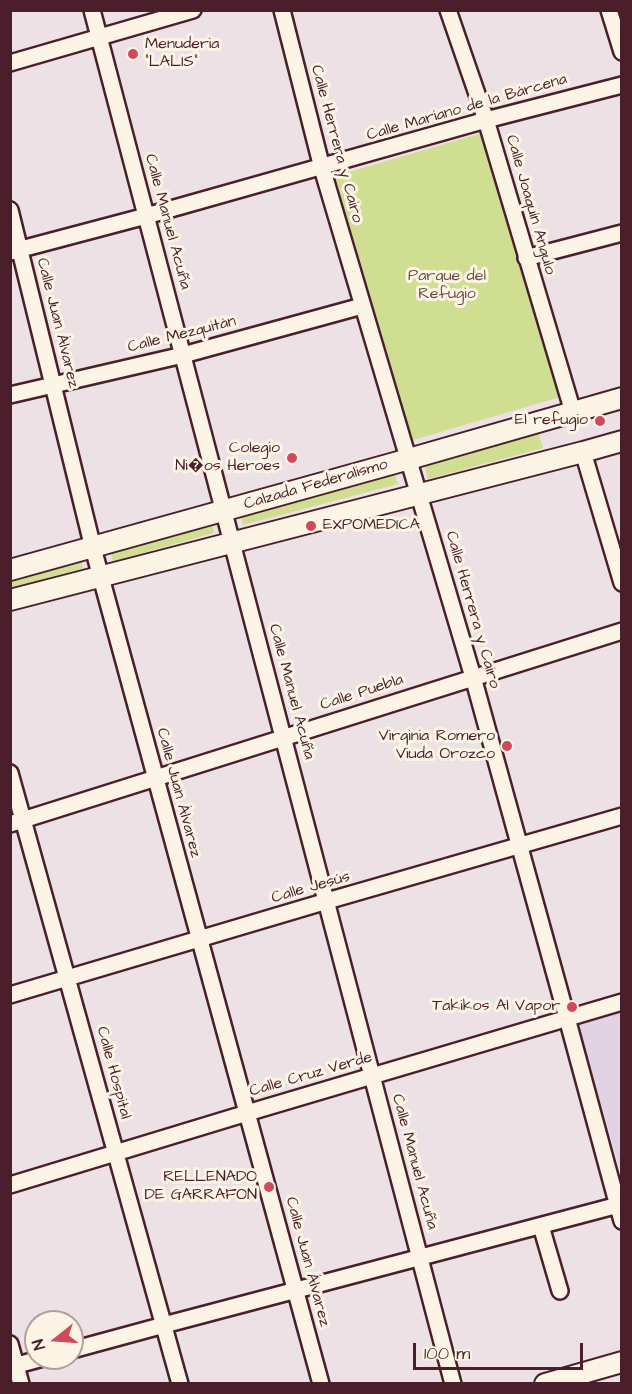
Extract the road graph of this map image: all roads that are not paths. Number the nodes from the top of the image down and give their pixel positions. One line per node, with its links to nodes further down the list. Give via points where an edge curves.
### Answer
1 (92, 10): 7 (street, Calle Manuel Acuña)
2 (193, 10): 6 (street)
3 (282, 10): 12 (street, Calle Herrera y Cairo)
4 (448, 10): 11 (street, Calle Joaquín Angulo)
5 (609, 10): 8 (street)
6 (149, 17): 7 (street)
7 (99, 38): 9 (street); 14 (street, Calle Manuel Acuña)
8 (621, 52)
9 (10, 63)
10 (621, 85): 11 (street, Calle Mariano de la Bárcena)
11 (486, 120): 12 (street, Calle Mariano de la Bárcena); 17 (street, Calle Joaquín Angulo)
12 (322, 168): 14 (street, Calle Mariano de la Bárcena); 18 (street, Calle Herrera y Cairo)
13 (10, 210): 16 (street, Calle Juan Álvarez)
14 (147, 216): 16 (street, Calle Mariano de la Bárcena); 19 (street, Calle Manuel Acuña)
15 (621, 233): 17 (street)
16 (15, 250): 20 (street, Calle Juan Álvarez)
17 (526, 258): 23 (street, Calle Joaquín Angulo)
18 (362, 306): 19 (street, Calle Mezquitán); 26 (street, Calle Herrera y Cairo)
19 (183, 355): 20 (street, Calle Mezquitán); 28 (street, Calle Manuel Acuña)
20 (53, 385): 21 (street, Calle Mezquitán); 30 (street, Calle Juan Álvarez)
21 (10, 395)
22 (621, 398): 23 (main road, Calzada Federalismo)
23 (573, 412): 26 (main road, Calzada Federalismo)
24 (621, 441): 25 (main road, Calzada Federalismo)
25 (583, 452): 27 (main road, Calzada Federalismo); 33 (street)
26 (409, 459): 27 (street, Calle Herrera y Cairo); 28 (main road, Calzada Federalismo)
27 (419, 494): 29 (main road, Calzada Federalismo); 36 (street, Calle Herrera y Cairo)
28 (225, 511): 29 (street, Calle Manuel Acuña); 30 (main road, Calzada Federalismo)
29 (233, 543): 32 (main road, Calzada Federalismo); 37 (street, Calle Manuel Acuña)
30 (93, 548): 31 (main road, Calzada Federalismo); 32 (street, Calle Juan Álvarez)
31 (10, 570)
32 (100, 576): 34 (main road, Calzada Federalismo); 39 (street, Calle Juan Álvarez)
33 (621, 583)
34 (10, 600)
35 (621, 631): 36 (street, Calle Puebla)
36 (473, 677): 37 (street, Calle Puebla); 42 (street, Calle Herrera y Cairo)
37 (284, 737): 39 (street, Calle Puebla); 43 (street, Calle Manuel Acuña)
38 (10, 773): 41 (street, Calle Hospital)
39 (155, 778): 41 (street, Calle Puebla); 44 (street, Calle Juan Álvarez)
40 (621, 816): 42 (street, Calle Jesús)
41 (17, 822): 45 (street, Calle Hospital)
42 (520, 846): 43 (street, Calle Jesús); 48 (street, Calle Herrera y Cairo)
43 (327, 901): 44 (street, Calle Jesús); 49 (street, Calle Manuel Acuña)
44 (200, 939): 45 (street, Calle Jesús); 50 (street, Calle Juan Álvarez)
45 (68, 977): 46 (street, Calle Jesús); 51 (street, Calle Hospital)
46 (10, 994)
47 (621, 1002): 48 (street, Calle Cruz Verde)
48 (567, 1018): 49 (street, Calle Cruz Verde); 53 (street, Calle Herrera y Cairo)
49 (373, 1076): 50 (street, Calle Cruz Verde); 56 (street, Calle Manuel Acuña)
50 (247, 1113): 51 (street, Calle Cruz Verde); 57 (street, Calle Juan Álvarez)
51 (116, 1153): 52 (street, Calle Cruz Verde); 59 (street, Calle Hospital)
52 (10, 1185)
53 (619, 1205): 54 (street, Calle Herrera y Cairo); 55 (street)
54 (621, 1221)
55 (541, 1226): 56 (street); 58 (street)
56 (420, 1257): 57 (street); 67 (street, Calle Manuel Acuña)
57 (296, 1290): 59 (street); 66 (street, Calle Juan Álvarez)
58 (560, 1291)
59 (164, 1324): 61 (street); 65 (street, Calle Hospital)
60 (10, 1344): 63 (street)
61 (84, 1347)
62 (621, 1362): 68 (main road)
63 (13, 1366): 64 (street)
64 (21, 1383)
65 (180, 1383)
66 (321, 1383)
67 (453, 1383)
68 (545, 1383)

